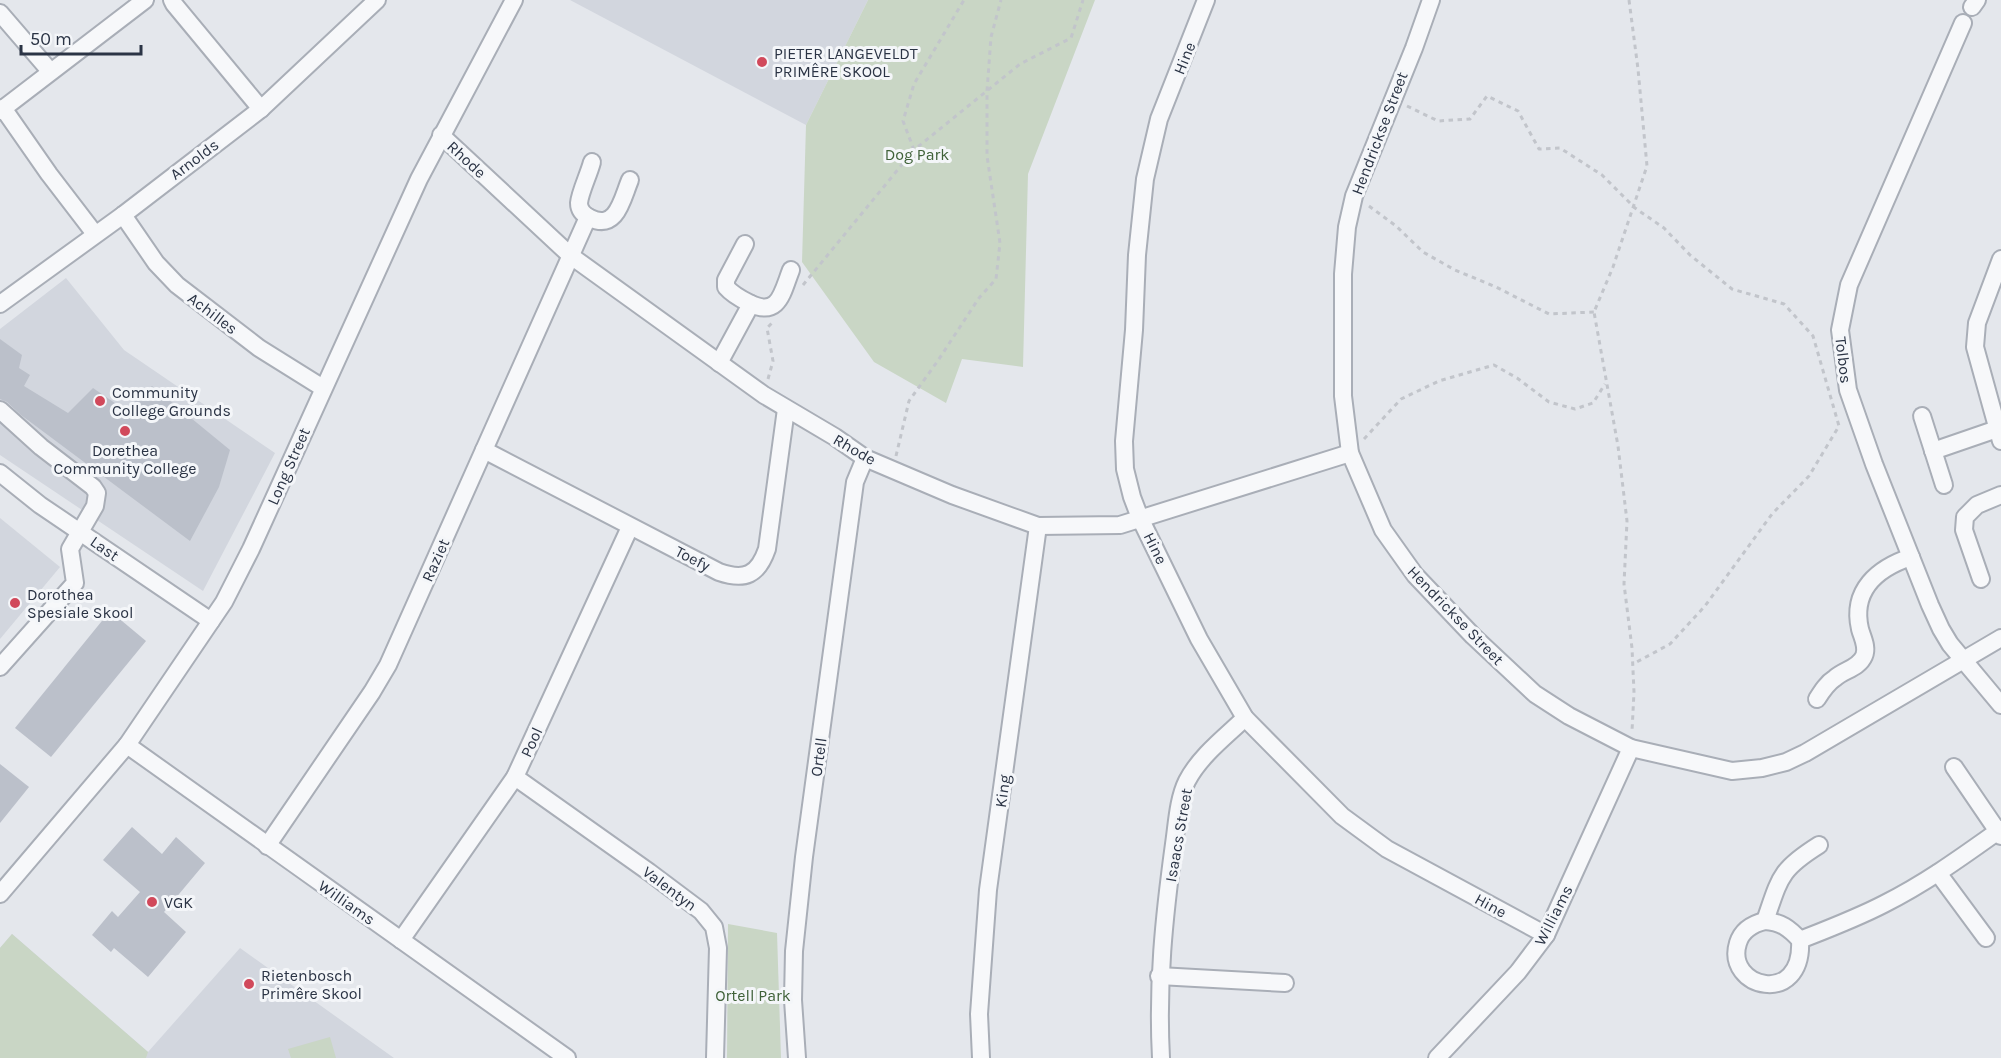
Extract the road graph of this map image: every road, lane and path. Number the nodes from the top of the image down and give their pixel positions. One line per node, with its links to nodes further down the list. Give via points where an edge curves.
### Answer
1 (145, 0): 13 (street)
2 (377, 0): 17 (street, Arnolds)
3 (964, 0): 19 (path, via 914,84 903,121)
4 (1001, 0): 14 (path, via 991,37)
5 (1083, 0): 14 (path, via 1071,38 1020,64)
6 (1206, 0): 52 (street, Hine, via 1159,119 1145,179 1124,441 1125,469)
7 (1431, 0): 15 (street, Hendrickse Street)
8 (1629, 0): 23 (path, via 1647,166)
9 (170, 2): 17 (street)
10 (507, 2): 18 (street, Long Street)
11 (0, 13): 13 (street)
12 (1963, 23): 56 (street, Tolbos, via 1849,285 1840,330 1848,390)
13 (50, 71): 16 (street)
14 (987, 91): 19 (path); 48 (path, via 987,156 1000,243 996,279 909,401)
15 (1392, 99): 22 (street, Hendrickse Street); 23 (path, via 1438,121 1470,119 1487,96 1518,111 1539,149 1560,148 1602,175)
16 (2, 109): 26 (street)
17 (261, 109): 24 (street, Arnolds)
18 (441, 135): 28 (street, Rhode); 38 (street, Long Street)
19 (914, 150): 31 (path)
20 (592, 162): 25 (street, via 579,203)
21 (630, 180): 25 (street, via 614,216 601,222)
22 (1354, 196): 34 (path, via 1396,226 1423,252 1455,270 1549,314); 46 (street, Hendrickse Street, via 1343,274 1343,396)
23 (1635, 208): 34 (path); 61 (path, via 1664,228 1732,289 1784,304 1813,336 1839,426 1809,476 1772,514 1705,606 1670,644)
24 (123, 215): 26 (street, Arnolds); 38 (street, Achilles, via 156,263 177,285 259,348)
25 (588, 217): 28 (street, Raziet)
26 (95, 234): 32 (street, Arnolds)
27 (745, 244): 33 (street, via 726,287)
28 (571, 256): 36 (street, Rhode); 44 (street, Raziet)
29 (2001, 259): 43 (street, via 1977,323 1975,347)
30 (791, 270): 33 (street, via 773,307 765,309)
31 (802, 286)
32 (0, 304)
33 (751, 304): 36 (street)
34 (1594, 312): 37 (path)
35 (774, 320): 39 (path, via 767,328 773,360)
36 (720, 363): 39 (street, Rhode)
37 (1605, 384): 46 (path, via 1593,403 1575,409 1549,402 1494,364 1439,381 1401,399); 61 (path, via 1618,446 1627,521 1624,584)
38 (323, 388): 58 (street, Long Street, via 251,549)
39 (764, 395): 40 (street, Rhode)
40 (786, 409): 47 (street, Rhode); 53 (street, Toefy, via 767,549 762,564 753,572 728,575)
41 (0, 410): 55 (street, via 96,489 95,506)
42 (1922, 416): 45 (street)
43 (1999, 435): 45 (street)
44 (484, 450): 53 (street, Toefy); 72 (street, Raziet, via 387,665)
45 (1933, 451): 50 (street)
46 (1350, 453): 52 (street, Rhode); 67 (street, Hendrickse Street, via 1383,530 1423,584 1535,694)
47 (865, 458): 48 (street, Rhode); 84 (street, Ortell, via 855,482 803,869 794,951)
48 (893, 469): 54 (street, Rhode)
49 (0, 473): 55 (street, Last)
50 (1944, 485)
51 (2001, 495): 57 (street, via 1977,505 1965,517 1964,530)
52 (1140, 518): 54 (street, Rhode, via 1120,525); 65 (street, Hine, via 1199,639)
53 (630, 526): 69 (street, Pool)
54 (1038, 526): 85 (street, King, via 988,890 979,1014)
55 (81, 531): 58 (street, Last); 62 (street, via 70,549 75,583)
56 (1911, 557): 60 (street, Tolbos, via 1941,629); 63 (street, via 1881,570 1866,588 1858,614 1864,658 1836,677)
57 (1981, 579)
58 (211, 621): 66 (street, Long Street)
59 (2001, 638): 60 (street, Hendrickse Street)
60 (1964, 660): 64 (street, Tolbos); 67 (street, Hendrickse Street, via 1786,762 1732,771)
61 (1633, 664): 67 (path)
62 (0, 667)
63 (1817, 699)
64 (2001, 705)
65 (1245, 718): 76 (street, Hine, via 1342,816 1365,834); 80 (street, Isaacs Street, via 1200,761 1186,783 1178,816)
66 (127, 745): 72 (street, Williams); 74 (street, Long Street)
67 (1631, 748): 76 (street, Williams)
68 (1954, 767): 70 (street)
69 (515, 777): 78 (street, Pool); 83 (street, Valentyn, via 649,872 709,920 718,948)
70 (2000, 832): 73 (street)
71 (1820, 845): 75 (street, via 1794,861 1781,877)
72 (267, 846): 78 (street, Williams)
73 (1938, 873): 77 (street); 79 (street, via 1886,903)
74 (0, 894)
75 (1765, 921): 79 (street, via 1786,926); 79 (street, via 1746,929 1737,948 1740,969 1756,982 1777,984 1794,972 1799,963)
76 (1546, 935): 87 (street, Williams, via 1518,972)
77 (1986, 938)
78 (400, 939): 82 (street, Williams)
79 (1800, 940)
80 (1160, 976): 81 (street); 86 (street, Isaacs Street)
81 (1285, 983)
82 (567, 1058)
83 (716, 1058)
84 (797, 1058)
85 (981, 1058)
86 (1161, 1058)
87 (1437, 1058)

